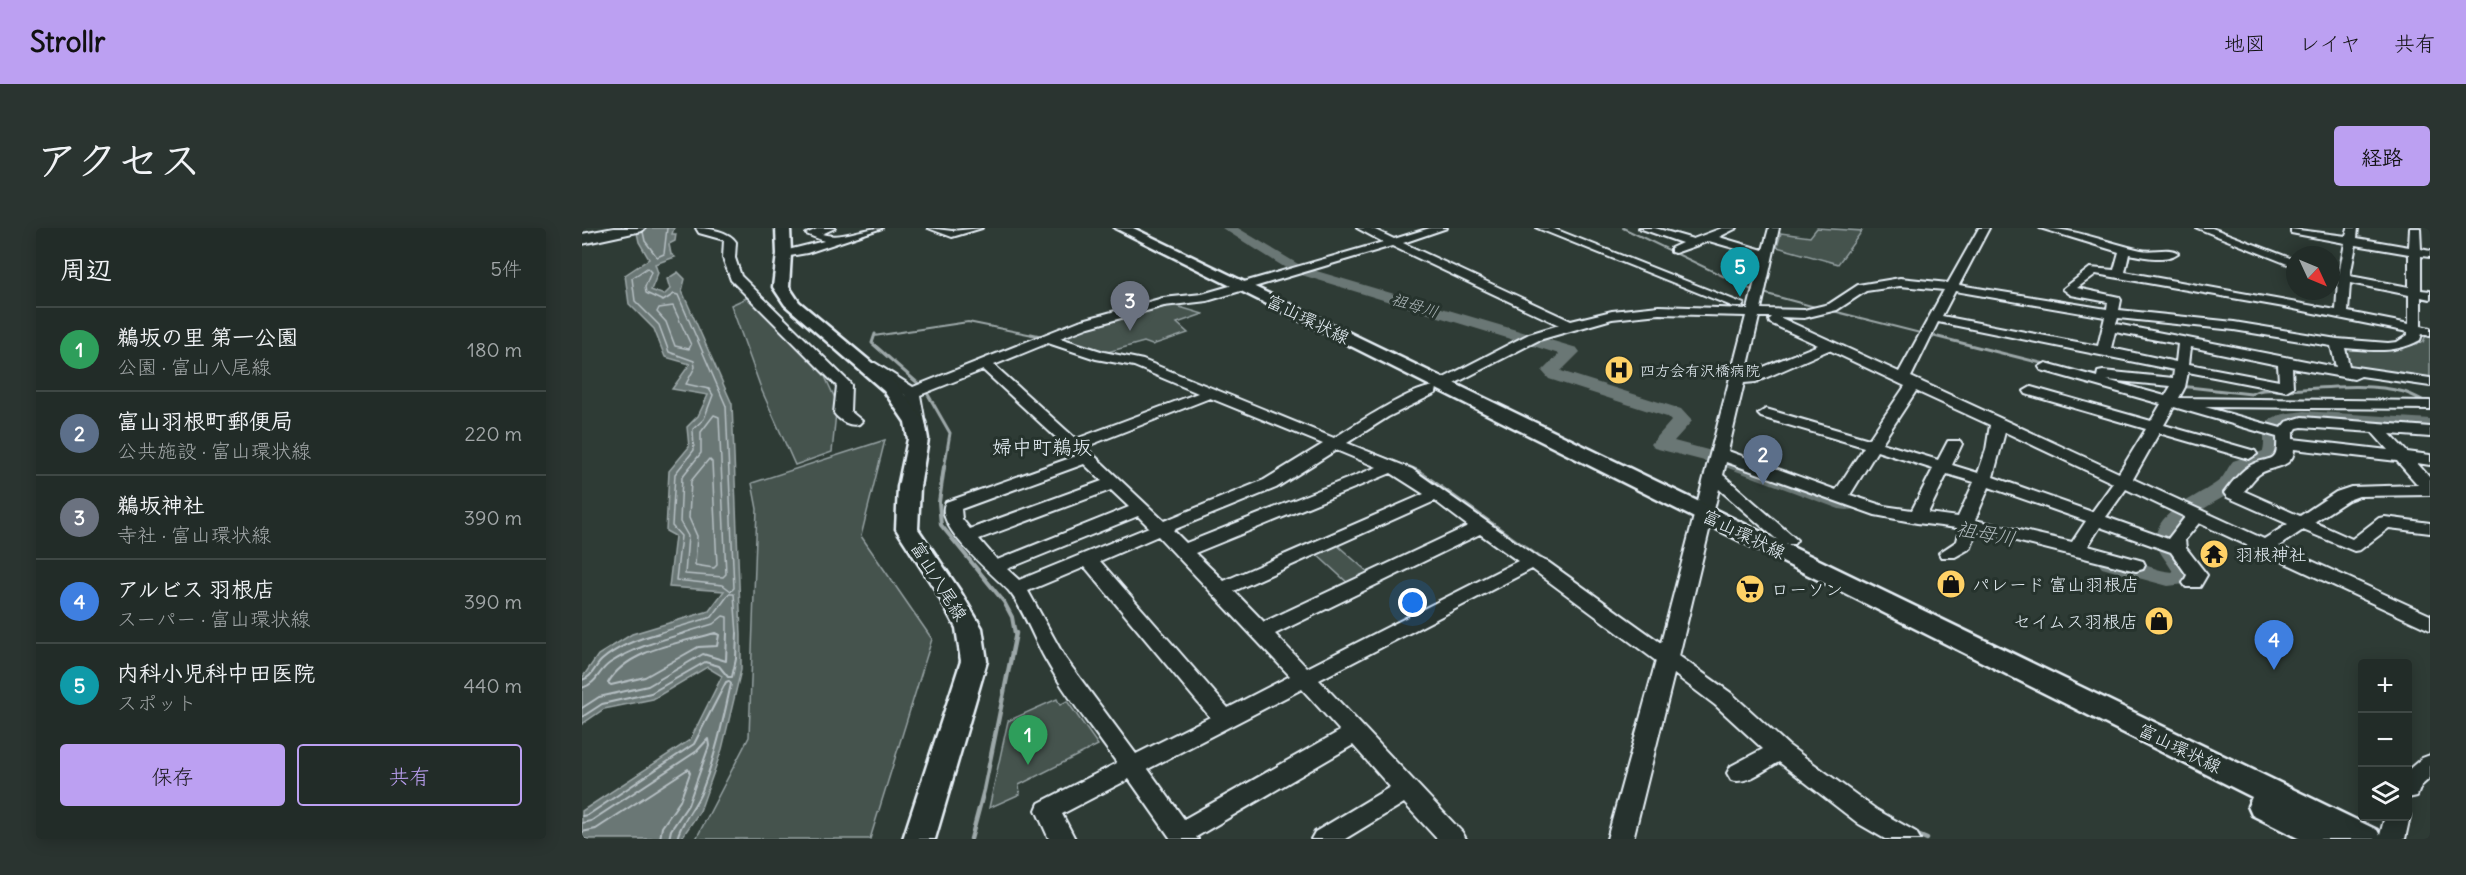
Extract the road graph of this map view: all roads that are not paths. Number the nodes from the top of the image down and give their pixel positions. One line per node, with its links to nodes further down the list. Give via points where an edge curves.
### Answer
1 (623, 228): 24 (highway)
2 (637, 228): 24 (highway)
3 (701, 228): 83 (street, via 731,242 729,258 735,277 844,385 842,413)
4 (830, 228): 26 (street, via 811,234)
5 (877, 228): 26 (street)
6 (933, 228): 7 (street, via 952,234)
7 (977, 228)
8 (1108, 228): 42 (main road, 富山環状線)
9 (1122, 228): 42 (main road, 富山環状線)
10 (1362, 228): 28 (street)
11 (1442, 228): 28 (street)
12 (1542, 228): 43 (street)
13 (1732, 228): 23 (street)
14 (1773, 228): 36 (street)
15 (1984, 228): 41 (street)
16 (2045, 228): 32 (street)
17 (2202, 228): 25 (street)
18 (2239, 228): 25 (street)
19 (2353, 228): 27 (street)
20 (2415, 228): 33 (street)
21 (787, 229): 35 (main road)
22 (1654, 229): 29 (street)
23 (1709, 237): 29 (street); 36 (street)
24 (582, 238)
25 (2235, 240): 30 (street)
26 (835, 241): 35 (street)
27 (2352, 241): 30 (street); 33 (street); 40 (street)
28 (1392, 242): 42 (street, via 1294,272 1306,276); 55 (street)
29 (1693, 243): 31 (street)
30 (2291, 245)
31 (1675, 250)
32 (2125, 250): 34 (street, via 2148,255); 38 (street)
33 (2414, 252): 37 (street); 44 (street)
34 (2172, 253)
35 (784, 254): 65 (main road, via 781,287 793,305)
36 (1769, 255): 49 (street)
37 (2430, 255)
38 (2119, 273): 48 (street); 54 (street, via 2094,270 2069,289 2115,300)
39 (2340, 278): 40 (street)
40 (2344, 279): 44 (street); 51 (street)
41 (1952, 287): 50 (street, via 1919,282 1878,284 1862,288 1833,307); 52 (street); 54 (street)
42 (1236, 289): 59 (street, via 1094,320); 76 (main road, 富山環状線)
43 (1706, 291): 46 (street); 47 (street, via 1670,306)
44 (2415, 292): 45 (street); 57 (street)
45 (2430, 295)
46 (1738, 304)
47 (1670, 310): 49 (street); 55 (street, via 1612,315)
48 (2236, 311): 51 (street); 54 (street); 61 (street); 64 (street)
49 (1755, 313): 50 (street); 71 (street)
50 (1804, 314): 56 (street, via 1805,320)
51 (2342, 315): 57 (street)
52 (1935, 318): 63 (street); 73 (street, via 1912,358)
53 (1775, 320): 56 (street)
54 (2112, 321): 60 (street); 63 (street)
55 (1570, 325): 76 (street, via 1534,337)
56 (1794, 328): 62 (street)
57 (2416, 330): 58 (street); 61 (street, via 2415,337 2401,345)
58 (2430, 332)
59 (1051, 338): 67 (street); 79 (street, via 1101,356 1138,363)
60 (2186, 342): 64 (street); 69 (street)
61 (2337, 343): 74 (street, via 2343,369)
62 (1829, 345): 71 (street, via 1751,379); 73 (street)
63 (2104, 351): 69 (street)
64 (2231, 351): 66 (street)
65 (857, 361): 78 (street); 89 (main road, via 899,397 915,422)
66 (2285, 362): 69 (street, via 2286,387); 72 (street)
67 (985, 364): 78 (street); 93 (street)
68 (2046, 367): 80 (street)
69 (2182, 367): 75 (street)
70 (2097, 374): 75 (street)
71 (1737, 378): 94 (street)
72 (2368, 379)
73 (1908, 381): 84 (street); 92 (street)
74 (2430, 382)
75 (2179, 383): 80 (street)
76 (1436, 387): 90 (street); 111 (main road, 富山環状線)
77 (2031, 391): 85 (street)
78 (912, 393): 89 (street, via 920,430)
79 (1210, 393): 90 (street); 93 (street)
80 (2169, 402): 81 (street); 85 (street); 88 (street)
81 (2430, 405)
82 (1766, 414): 92 (street)
83 (854, 420)
84 (1998, 424): 101 (street); 102 (street)
85 (2154, 426): 95 (street); 102 (street)
86 (2375, 426): 87 (street); 88 (street, via 2302,422 2290,425); 96 (street)
87 (2430, 432)
88 (2286, 438): 96 (street); 112 (street, via 2286,453 2280,461 2254,470 2233,493)
89 (918, 439): 145 (main road, 富山八尾線, via 909,487 907,529 969,628 974,661)
90 (1334, 444): 99 (street); 116 (street, via 1270,484)
91 (1954, 444): 98 (street)
92 (1873, 446): 98 (street); 106 (street)
93 (1080, 451): 103 (street); 117 (street, via 952,506 953,520)
94 (1720, 454): 100 (street); 106 (street)
95 (2249, 454)
96 (2403, 456): 97 (street); 104 (street)
97 (2430, 459)
98 (1943, 466): 101 (street); 109 (street)
99 (1391, 467): 105 (street); 122 (street)
100 (1714, 476): 111 (street); 118 (street)
101 (1984, 480): 110 (street); 113 (street)
102 (2123, 481): 108 (street); 110 (street)
103 (1113, 483): 107 (street); 117 (street)
104 (2430, 489): 112 (street, via 2357,491)
105 (1437, 494): 114 (street); 130 (street)
106 (1840, 497): 109 (street)
107 (1141, 509): 116 (street); 127 (street)
108 (2196, 515): 119 (street); 120 (street, via 2178,536)
109 (1917, 518): 113 (street)
110 (2096, 519): 120 (street); 121 (street)
111 (1703, 520): 133 (street); 151 (main road, 富山環状線); 152 (main road, 富山環状線)
112 (2297, 523): 115 (street, via 2354,546 2385,522); 119 (street)
113 (1964, 524): 121 (street); 123 (street, via 1968,533 1965,544)
114 (1482, 526): 125 (street); 132 (street)
115 (2430, 528)
116 (1161, 530): 122 (street); 124 (street)
117 (966, 537): 127 (street)
118 (1788, 540)
119 (2265, 547): 131 (street)
120 (2177, 548): 128 (street, via 2197,575)
121 (2077, 549): 126 (street)
122 (1183, 551): 130 (street)
123 (1948, 554)
124 (1088, 559): 129 (street); 135 (street)
125 (1532, 562): 133 (street); 134 (street)
126 (2136, 565)
127 (994, 568): 129 (street)
128 (2193, 583)
129 (1017, 588): 139 (street, via 1057,662)
130 (1220, 590): 132 (street)
131 (2430, 623)
132 (1261, 632): 134 (street)
133 (1667, 657): 137 (street, via 1723,699); 149 (street)
134 (1304, 678): 135 (street); 136 (street)
135 (1225, 719): 139 (street)
136 (1354, 734): 142 (street); 144 (street)
137 (1780, 751): 140 (street); 150 (street, via 1868,817)
138 (2430, 764): 141 (street)
139 (1132, 766): 144 (street); 146 (street, via 1048,810)
140 (1739, 773)
141 (2412, 780)
142 (1407, 789): 147 (street); 148 (street)
143 (2397, 821): 153 (street)
144 (1183, 836)
145 (919, 839)
146 (1062, 839)
147 (1324, 839)
148 (1453, 839)
149 (1620, 839)
150 (1907, 839)
151 (2329, 839)
152 (2366, 839)
153 (2392, 839)

